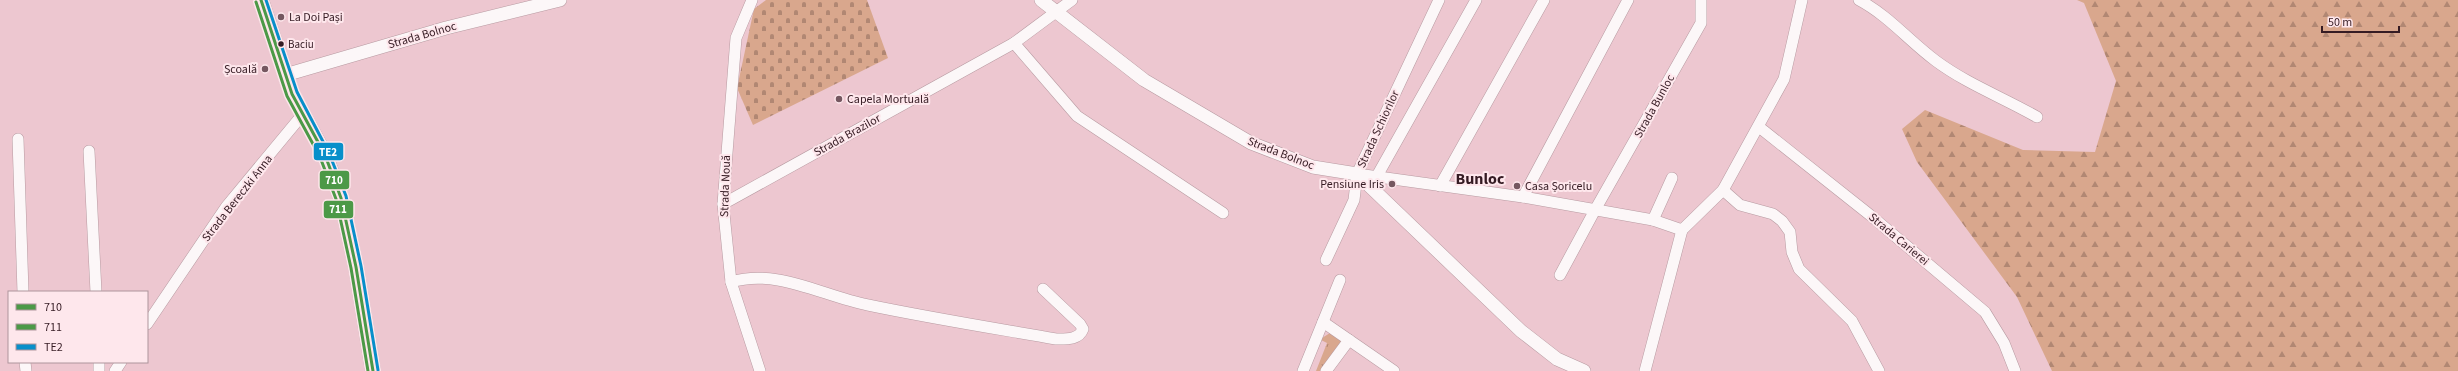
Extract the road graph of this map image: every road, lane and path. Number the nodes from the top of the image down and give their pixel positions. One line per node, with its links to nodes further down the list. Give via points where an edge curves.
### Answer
1 (261, 0): 15 (main road)
2 (560, 0): 15 (street, Strada Bolnoc, via 446,28)
3 (752, 0): 27 (street, Strada Nouă, via 736,38)
4 (1041, 0): 13 (street, Strada Bolnoc)
5 (1072, 0): 13 (street, Strada Brazilor)
6 (1439, 0): 21 (street, Strada Schiorilor)
7 (1476, 0): 22 (street, Strada Schiorilor)
8 (1544, 0): 24 (street)
9 (1628, 0): 26 (street)
10 (1701, 0): 28 (street, Strada Bunloc, via 1701,23)
11 (1802, 0): 18 (street, via 1784,79)
12 (1859, 0): 17 (street, via 1878,11 1935,60 1969,82 1999,95)
13 (1056, 12): 14 (street, Strada Brazilor); 21 (street, Strada Bolnoc, via 1144,80 1251,143 1313,167)
14 (1014, 43): 27 (street, Strada Brazilor); 29 (street, via 1077,116)
15 (285, 75): 16 (main road)
16 (303, 114): 40 (street, Strada Bereczki Anna, via 226,207); 42 (main road, via 334,175 343,204)
17 (2037, 118)
18 (1759, 127): 25 (street); 50 (street, Strada Carierei, via 1828,180 1985,312 2004,343)
19 (18, 140): 37 (street)
20 (89, 151): 38 (street)
21 (1357, 174): 22 (street); 32 (street, Strada Schiorilor, via 1354,200); 47 (street, via 1521,331 1557,359)
22 (1377, 176): 24 (street)
23 (1672, 178): 30 (street)
24 (1440, 186): 26 (street)
25 (1723, 190): 31 (street); 49 (street, via 1740,205 1773,214 1782,221 1790,232 1792,252 1799,269 1852,322)
26 (1523, 197): 28 (street)
27 (723, 204): 35 (street, Strada Nouă)
28 (1595, 210): 30 (street); 33 (street, Strada Bunloc)
29 (1223, 213)
30 (1653, 220): 31 (street)
31 (1682, 230): 48 (street)
32 (1326, 260)
33 (1560, 275)
34 (1340, 280): 39 (street)
35 (731, 282): 36 (street, via 745,277 794,282 847,301 1056,339 1075,338 1082,333 1080,324); 43 (street, Strada Nouă)
36 (1043, 290)
37 (23, 291)
38 (96, 291)
39 (1323, 322): 41 (street); 44 (street)
40 (148, 323)
41 (1349, 340): 45 (street); 46 (street)
42 (373, 371)
43 (760, 371)
44 (1303, 371)
45 (1326, 371)
46 (1394, 371)
47 (1584, 371)
48 (1645, 371)
49 (1879, 371)
50 (2015, 371)

